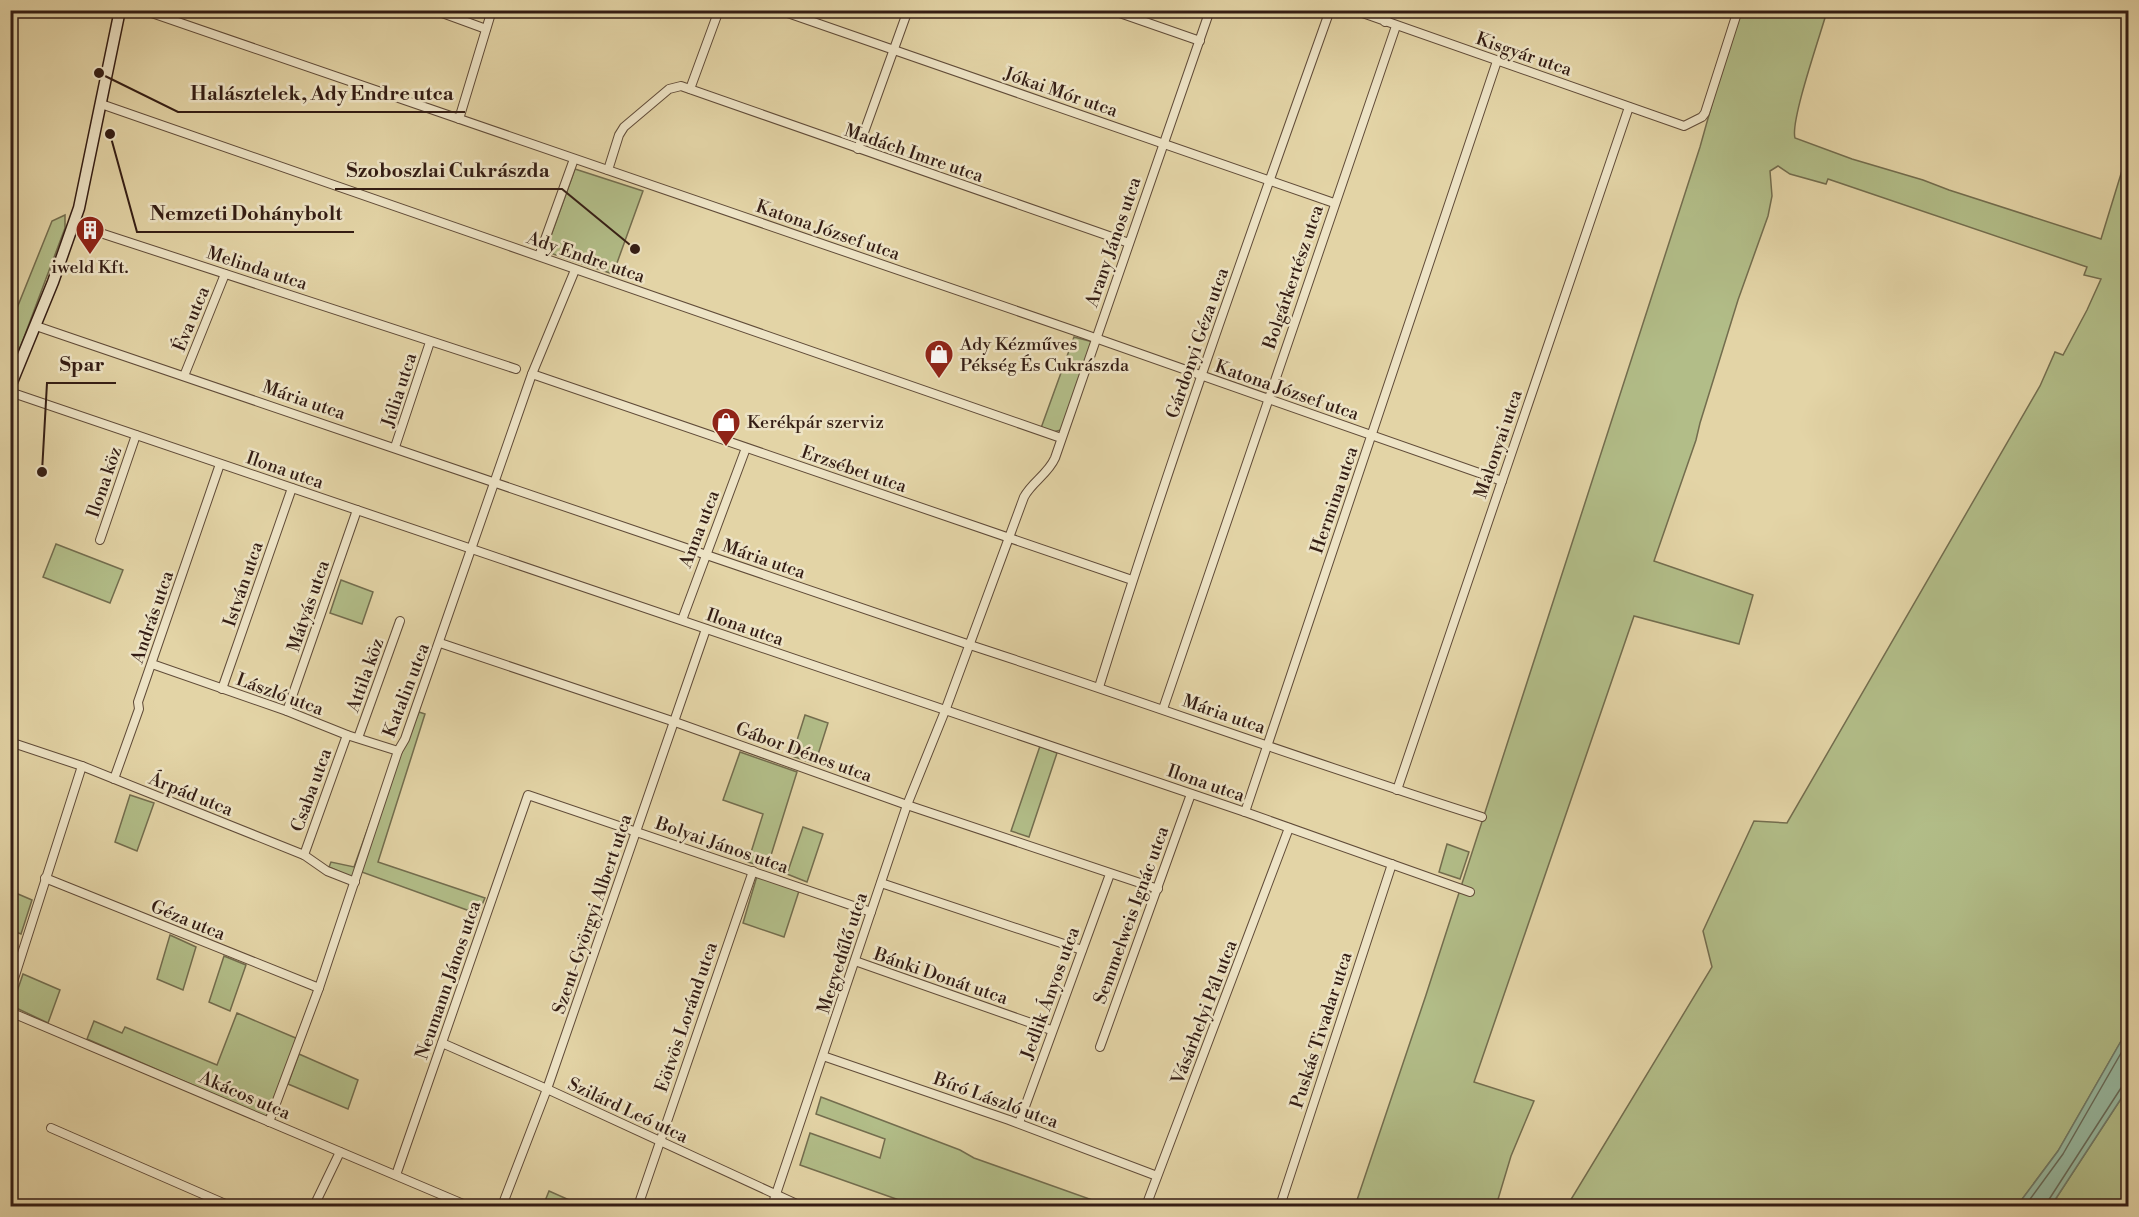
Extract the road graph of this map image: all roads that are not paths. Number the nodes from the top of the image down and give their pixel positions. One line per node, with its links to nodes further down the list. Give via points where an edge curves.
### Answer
1 (120, 10): 21 (main road)
2 (143, 10): 23 (street, Katona József utca)
3 (434, 10): 16 (street)
4 (492, 10): 16 (street)
5 (719, 10): 20 (street)
6 (779, 10): 18 (street, Jókai Mór utca)
7 (908, 10): 18 (street)
8 (1111, 10): 17 (street)
9 (1210, 10): 17 (street, Arany János utca)
10 (1330, 10): 28 (street, Gárdonyi Géza utca)
11 (1354, 10): 14 (street, Kisgyár utca)
12 (1389, 10): 14 (street)
13 (1738, 10): 22 (street, Kisgyár utca, via 1702,117 1684,126)
14 (1385, 22): 15 (street, Kisgyár utca)
15 (1396, 26): 19 (street, Kisgyár utca); 29 (street, Bolgárkertész utca)
16 (486, 29): 23 (street)
17 (1200, 41): 24 (street, Arany János utca)
18 (894, 50): 24 (street, Jókai Mór utca); 25 (street)
19 (1497, 61): 22 (street, Kisgyár utca); 46 (street, Hermina utca)
20 (690, 89): 25 (street, Madách Imre utca); 27 (street, via 669,89 624,127)
21 (101, 104): 30 (main road); 32 (street, Ady Endre utca)
22 (1629, 107): 51 (street, Malonyai utca)
23 (459, 119): 26 (street, Katona József utca)
24 (1163, 143): 28 (street, Jókai Mór utca); 31 (street, Arany János utca)
25 (858, 149): 31 (street, Madách Imre utca)
26 (574, 159): 27 (street, Katona József utca); 32 (street)
27 (608, 170): 36 (street, Katona József utca)
28 (1269, 180): 29 (street, Jókai Mór utca); 41 (street, Gárdonyi Géza utca)
29 (1334, 203): 44 (street, Bolgárkertész utca)
30 (73, 224): 34 (street, Melinda utca); 35 (main road)
31 (1129, 243): 36 (street, Arany János utca)
32 (539, 256): 33 (street, Ady Endre utca)
33 (575, 270): 39 (street, Katalin utca); 47 (street, Ady Endre utca)
34 (225, 274): 37 (street, Melinda utca); 40 (street, Éva utca)
35 (36, 326): 40 (street, Mária utca); 42 (main road)
36 (1096, 339): 41 (street, Katona József utca); 47 (street, Arany János utca)
37 (430, 342): 38 (street, Melinda utca); 48 (street, Júlia utca)
38 (516, 369)
39 (532, 374): 49 (street, Erzsébet utca); 52 (street, Katalin utca)
40 (184, 376): 48 (street, Mária utca)
41 (1201, 376): 44 (street, Katona József utca); 59 (street, Gárdonyi Géza utca)
42 (10, 387)
43 (10, 392): 45 (street, Ilona utca)
44 (1268, 399): 46 (street, Katona József utca); 68 (street, Bolgárkertész utca)
45 (136, 435): 50 (street, Ilona utca); 56 (street, Ilona köz)
46 (1372, 435): 51 (street, Katona József utca); 75 (street, Hermina utca)
47 (1061, 438): 55 (street, Arany János utca, via 1051,467 1028,489)
48 (395, 447): 52 (street, Mária utca)
49 (746, 448): 55 (street, Erzsébet utca); 58 (street, Anna utca)
50 (220, 464): 53 (street, Ilona utca); 65 (street, András utca)
51 (1502, 481): 79 (street, Malonyai utca)
52 (495, 482): 57 (street, Katalin utca); 58 (street, Mária utca)
53 (292, 488): 54 (street, Ilona utca); 67 (street, István utca)
54 (357, 510): 57 (street, Ilona utca); 69 (street, Mátyás utca)
55 (1009, 537): 59 (street, Erzsébet utca); 64 (street, Arany János utca)
56 (100, 540)
57 (472, 549): 60 (street, Ilona utca); 63 (street, Katalin utca)
58 (705, 554): 60 (street, Anna utca); 64 (street, Mária utca)
59 (1132, 580): 66 (street, Gárdonyi Géza utca)
60 (682, 620): 62 (street, Ilona utca)
61 (400, 621): 73 (street, Attila köz)
62 (706, 629): 70 (street, Ilona utca); 71 (street, Szent-Györgyi Albert utca)
63 (440, 643): 71 (street, Gábor Dénes utca); 76 (street, Katalin utca)
64 (970, 645): 66 (street, Mária utca); 70 (street, Arany János utca)
65 (152, 664): 67 (street, László utca); 78 (street, András utca)
66 (1099, 687): 68 (street, Mária utca)
67 (222, 689): 69 (street, László utca)
68 (1163, 709): 75 (street, Mária utca)
69 (287, 711): 72 (street, László utca)
70 (945, 711): 80 (street, Ilona utca); 82 (street, Megyedűlő utca)
71 (675, 722): 82 (street, Gábor Dénes utca); 86 (street, Szent-Györgyi Albert utca)
72 (347, 735): 73 (street, László utca); 87 (street, Csaba utca)
73 (358, 738): 76 (street, László utca)
74 (10, 742): 77 (street, Árpád utca)
75 (1267, 745): 79 (street, Mária utca); 83 (street, Hermina utca)
76 (398, 751): 92 (street, Katalin utca)
77 (82, 766): 78 (street, Árpád utca); 91 (street)
78 (114, 779): 87 (street, Árpád utca)
79 (1397, 790): 84 (street, Mária utca)
80 (1191, 794): 83 (street, Ilona utca); 94 (street, Semmelweis Ignác utca)
81 (528, 795): 86 (street, Bolyai János utca); 103 (street, Neumann János utca)
82 (907, 805): 90 (street, Gábor Dénes utca); 93 (street, Megyedűlő utca)
83 (1245, 812): 85 (street, Ilona utca)
84 (1482, 817)
85 (1289, 828): 88 (street, Ilona utca); 113 (street, Vásárhelyi Pál utca)
86 (637, 831): 89 (street, Bolyai János utca); 106 (street, Szent-Györgyi Albert utca)
87 (304, 855): 92 (street, Árpád utca, via 327,871)
88 (1392, 864): 95 (street, Ilona utca); 123 (street, Puskás Tivadar utca)
89 (753, 871): 96 (street, Bolyai János utca); 110 (street, Eötvös Loránd utca)
90 (1110, 874): 94 (street, Gábor Dénes utca); 97 (street, Jedlik Ányos utca)
91 (45, 878): 99 (street, Géza utca); 100 (street)
92 (355, 882): 99 (street, Katalin utca)
93 (881, 883): 96 (street, Megyedűlő utca); 97 (street)
94 (1158, 889): 104 (street, Semmelweis Ignác utca)
95 (1470, 892)
96 (871, 912): 98 (street, Megyedűlő utca)
97 (1082, 950): 102 (street, Jedlik Ányos utca)
98 (855, 961): 102 (street, Bánki Donát utca); 105 (street, Megyedűlő utca)
99 (319, 988): 107 (street, Katalin utca)
100 (10, 991)
101 (10, 1011): 107 (street, Akácos utca)
102 (1051, 1030): 108 (street, Jedlik Ányos utca)
103 (442, 1043): 106 (street, Szilárd Leó utca); 112 (street, Neumann János utca)
104 (1100, 1047)
105 (823, 1056): 108 (street, Bíró László utca); 114 (street, Megyedűlő utca)
106 (547, 1089): 110 (street, Szilárd Leó utca); 118 (street, Szent-Györgyi Albert utca)
107 (269, 1122): 111 (street, Akácos utca)
108 (1018, 1123): 113 (street, Bíró László utca)
109 (51, 1128): 115 (street)
110 (659, 1141): 114 (street, Szilárd Leó utca); 119 (street, Eötvös Loránd utca)
111 (340, 1152): 112 (street, Akácos utca); 116 (street)
112 (396, 1175): 117 (street, Akácos utca)
113 (1157, 1176): 122 (street, Vásárhelyi Pál utca)
114 (776, 1195): 120 (street, Megyedűlő utca); 121 (street, Szilárd Leó utca)
115 (230, 1206)
116 (314, 1206)
117 (468, 1206)
118 (502, 1206)
119 (638, 1206)
120 (772, 1206)
121 (801, 1206)
122 (1146, 1206)
123 (1280, 1206)

